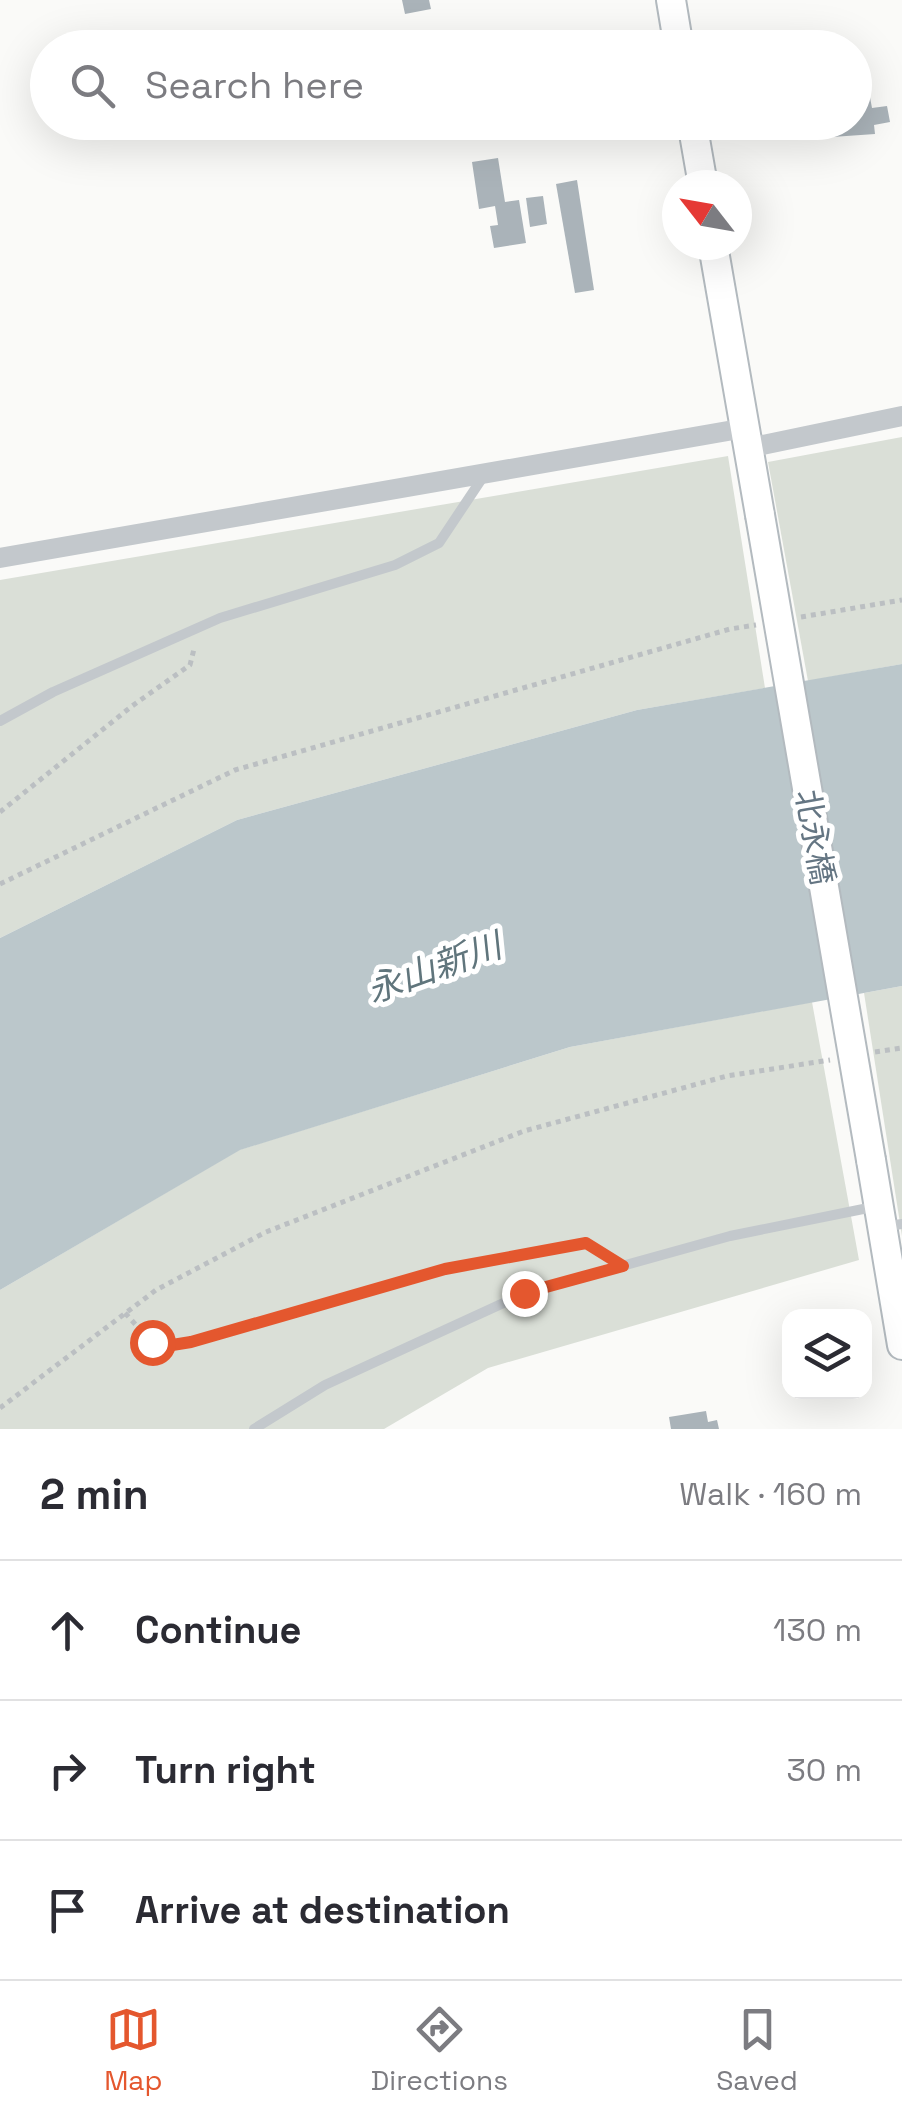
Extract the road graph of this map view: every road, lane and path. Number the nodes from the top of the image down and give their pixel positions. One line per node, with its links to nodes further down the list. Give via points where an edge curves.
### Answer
1 (671, 0): 2 (main road)
2 (676, 30)
3 (695, 140): 4 (main road)
4 (700, 170)
5 (716, 260): 7 (main road, 北永橋)
6 (902, 416): 7 (street)
7 (746, 438): 8 (street); 20 (main road, 北永橋, bridge, via 870,1160)
8 (483, 476): 9 (street); 13 (lane, via 440,543 395,566)
9 (0, 558)
10 (902, 600): 11 (path)
11 (787, 619)
12 (768, 622): 16 (path, via 235,770)
13 (198, 628): 14 (lane); 15 (path, via 190,666)
14 (0, 720)
15 (0, 812)
16 (0, 884)
17 (902, 1048): 18 (path)
18 (863, 1054)
19 (844, 1058): 22 (path, via 727,1076 524,1131 266,1232)
20 (887, 1219): 21 (lane, via 730,1236); 23 (main road, 北永橋)
21 (623, 1266): 22 (path, via 586,1243 445,1269 166,1346 152,1342); 25 (lane, via 524,1293 325,1385)
22 (126, 1313): 24 (path)
23 (902, 1346)
24 (0, 1408)
25 (254, 1429)

